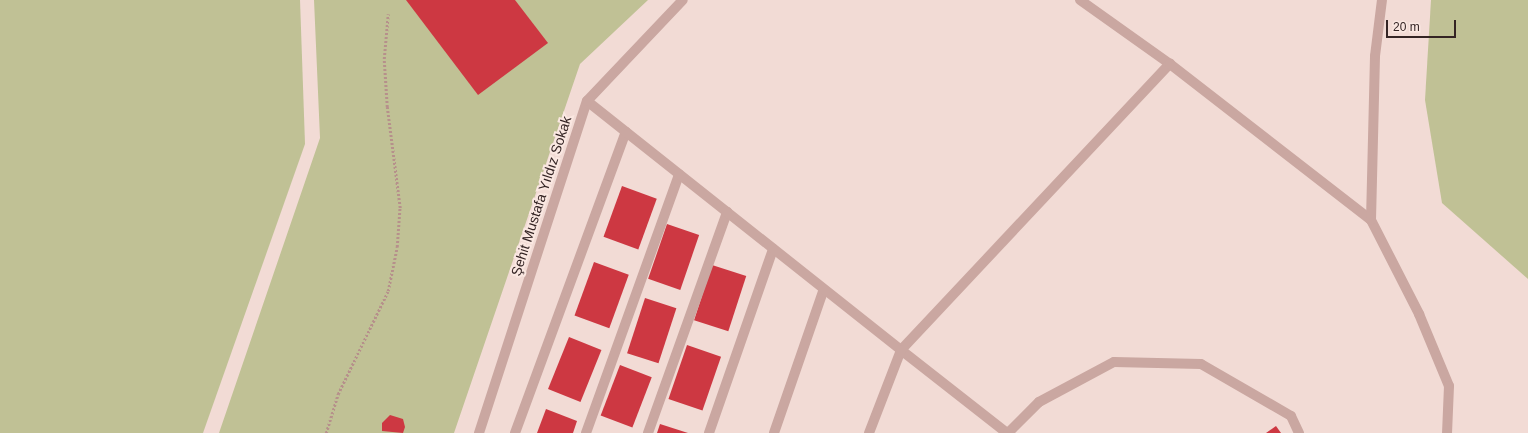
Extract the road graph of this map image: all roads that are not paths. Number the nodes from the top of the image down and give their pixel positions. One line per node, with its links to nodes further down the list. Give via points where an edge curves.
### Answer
1 (683, 0): 5 (street, Şehit Mustafa Yıldız Sokak)
2 (1080, 0): 4 (street)
3 (1382, 0): 9 (street, via 1375,56)
4 (1170, 64): 9 (street); 12 (street)
5 (587, 101): 6 (street); 13 (street, Şehit Mustafa Yıldız Sokak)
6 (626, 132): 7 (street); 14 (street)
7 (679, 174): 8 (street); 15 (street)
8 (727, 212): 10 (street); 16 (street)
9 (1370, 220): 22 (street, via 1419,314 1450,386)
10 (773, 248): 11 (street); 17 (street)
11 (824, 289): 12 (street); 18 (street)
12 (901, 350): 19 (street); 20 (street)
13 (478, 433)
14 (515, 433)
15 (586, 433)
16 (648, 433)
17 (709, 433)
18 (774, 433)
19 (869, 433)
20 (1007, 433): 21 (street, via 1039,402 1114,362 1201,364 1292,416)
21 (1299, 433)
22 (1447, 433)

